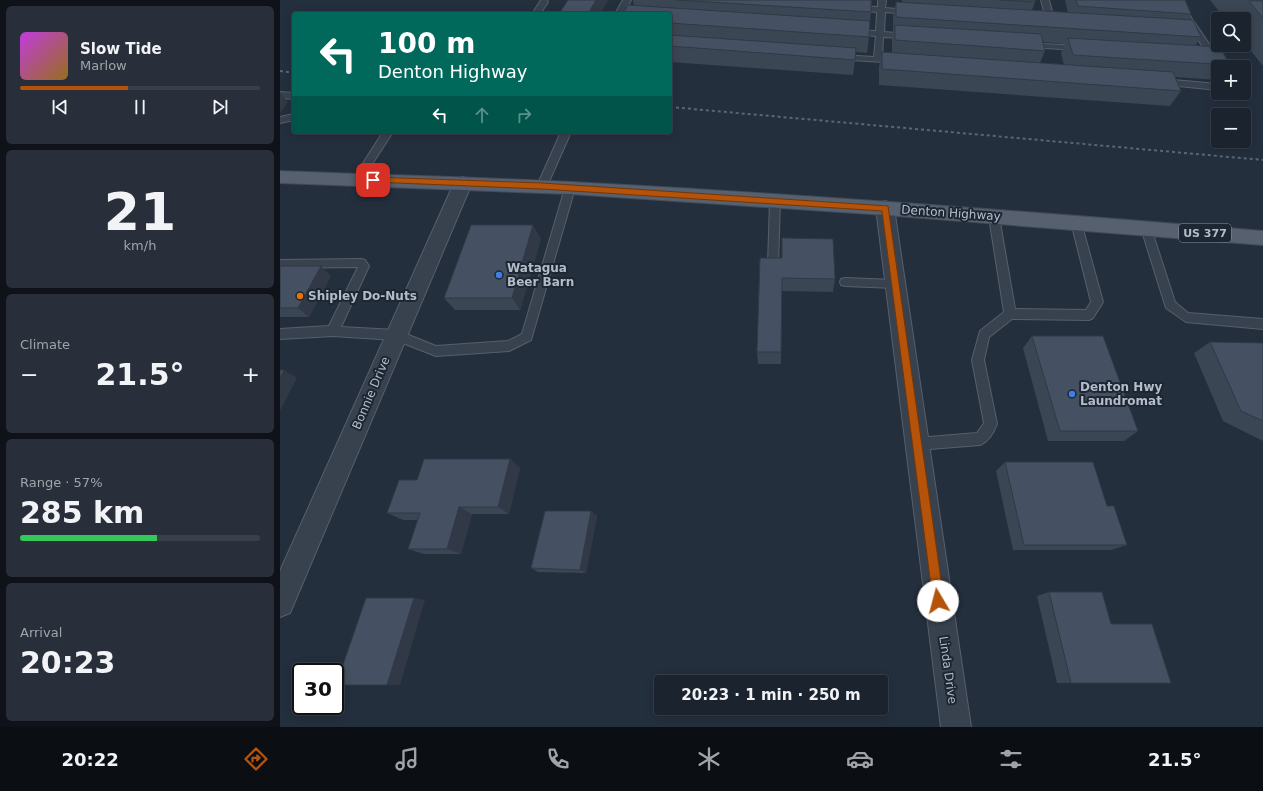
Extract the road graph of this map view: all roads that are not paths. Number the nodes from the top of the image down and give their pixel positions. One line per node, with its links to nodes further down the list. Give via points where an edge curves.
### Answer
1 (627, 0): 9 (lane)
2 (882, 0): 7 (lane)
3 (1045, 0): 11 (lane)
4 (1175, 0): 19 (lane, via 1195,34)
5 (544, 2): 8 (lane)
6 (850, 8): 7 (lane)
7 (881, 10): 10 (lane); 13 (lane)
8 (537, 12)
9 (620, 12)
10 (920, 13)
11 (1051, 23)
12 (849, 32): 13 (lane)
13 (880, 34): 14 (lane); 18 (lane)
14 (919, 37)
15 (1021, 44): 16 (lane)
16 (1091, 49)
17 (832, 56): 18 (lane)
18 (878, 60): 20 (lane)
19 (1215, 60)
20 (902, 62)
21 (1150, 81): 22 (lane)
22 (1211, 86)
23 (280, 95): 24 (lane)
24 (292, 96)
25 (292, 117): 26 (lane)
26 (280, 120)
27 (387, 134): 30 (lane)
28 (565, 134): 32 (lane)
29 (280, 177): 30 (main road, Denton Highway / US 377)
30 (358, 179): 31 (main road, Denton Highway / US 377)
31 (463, 183): 32 (main road, Denton Highway / US 377); 48 (street, Bonnie Drive)
32 (542, 186): 33 (main road, Denton Highway / US 377)
33 (570, 188): 34 (main road, Denton Highway / US 377); 48 (lane, via 527,337 509,346 436,351)
34 (775, 201): 35 (main road, Denton Highway / US 377); 41 (lane)
35 (885, 208): 36 (main road, Denton Highway / US 377); 43 (street, Linda Drive)
36 (994, 217): 37 (main road, Denton Highway / US 377); 44 (lane)
37 (1076, 222): 38 (main road, Denton Highway / US 377); 44 (lane, via 1096,302 1089,315)
38 (1146, 228): 39 (main road, Denton Highway / US 377); 45 (lane, via 1170,305 1186,317)
39 (1263, 238)
40 (280, 264): 46 (lane, via 361,263 364,266)
41 (773, 265)
42 (845, 282): 43 (lane)
43 (895, 284): 49 (street, Linda Drive)
44 (1010, 314): 49 (lane, via 984,334 978,360 991,424 980,439)
45 (1263, 324)
46 (333, 330): 47 (lane); 48 (lane)
47 (280, 334)
48 (396, 335): 50 (street, Bonnie Drive)
49 (917, 444): 51 (street, Linda Drive)
50 (280, 603)
51 (956, 727)

